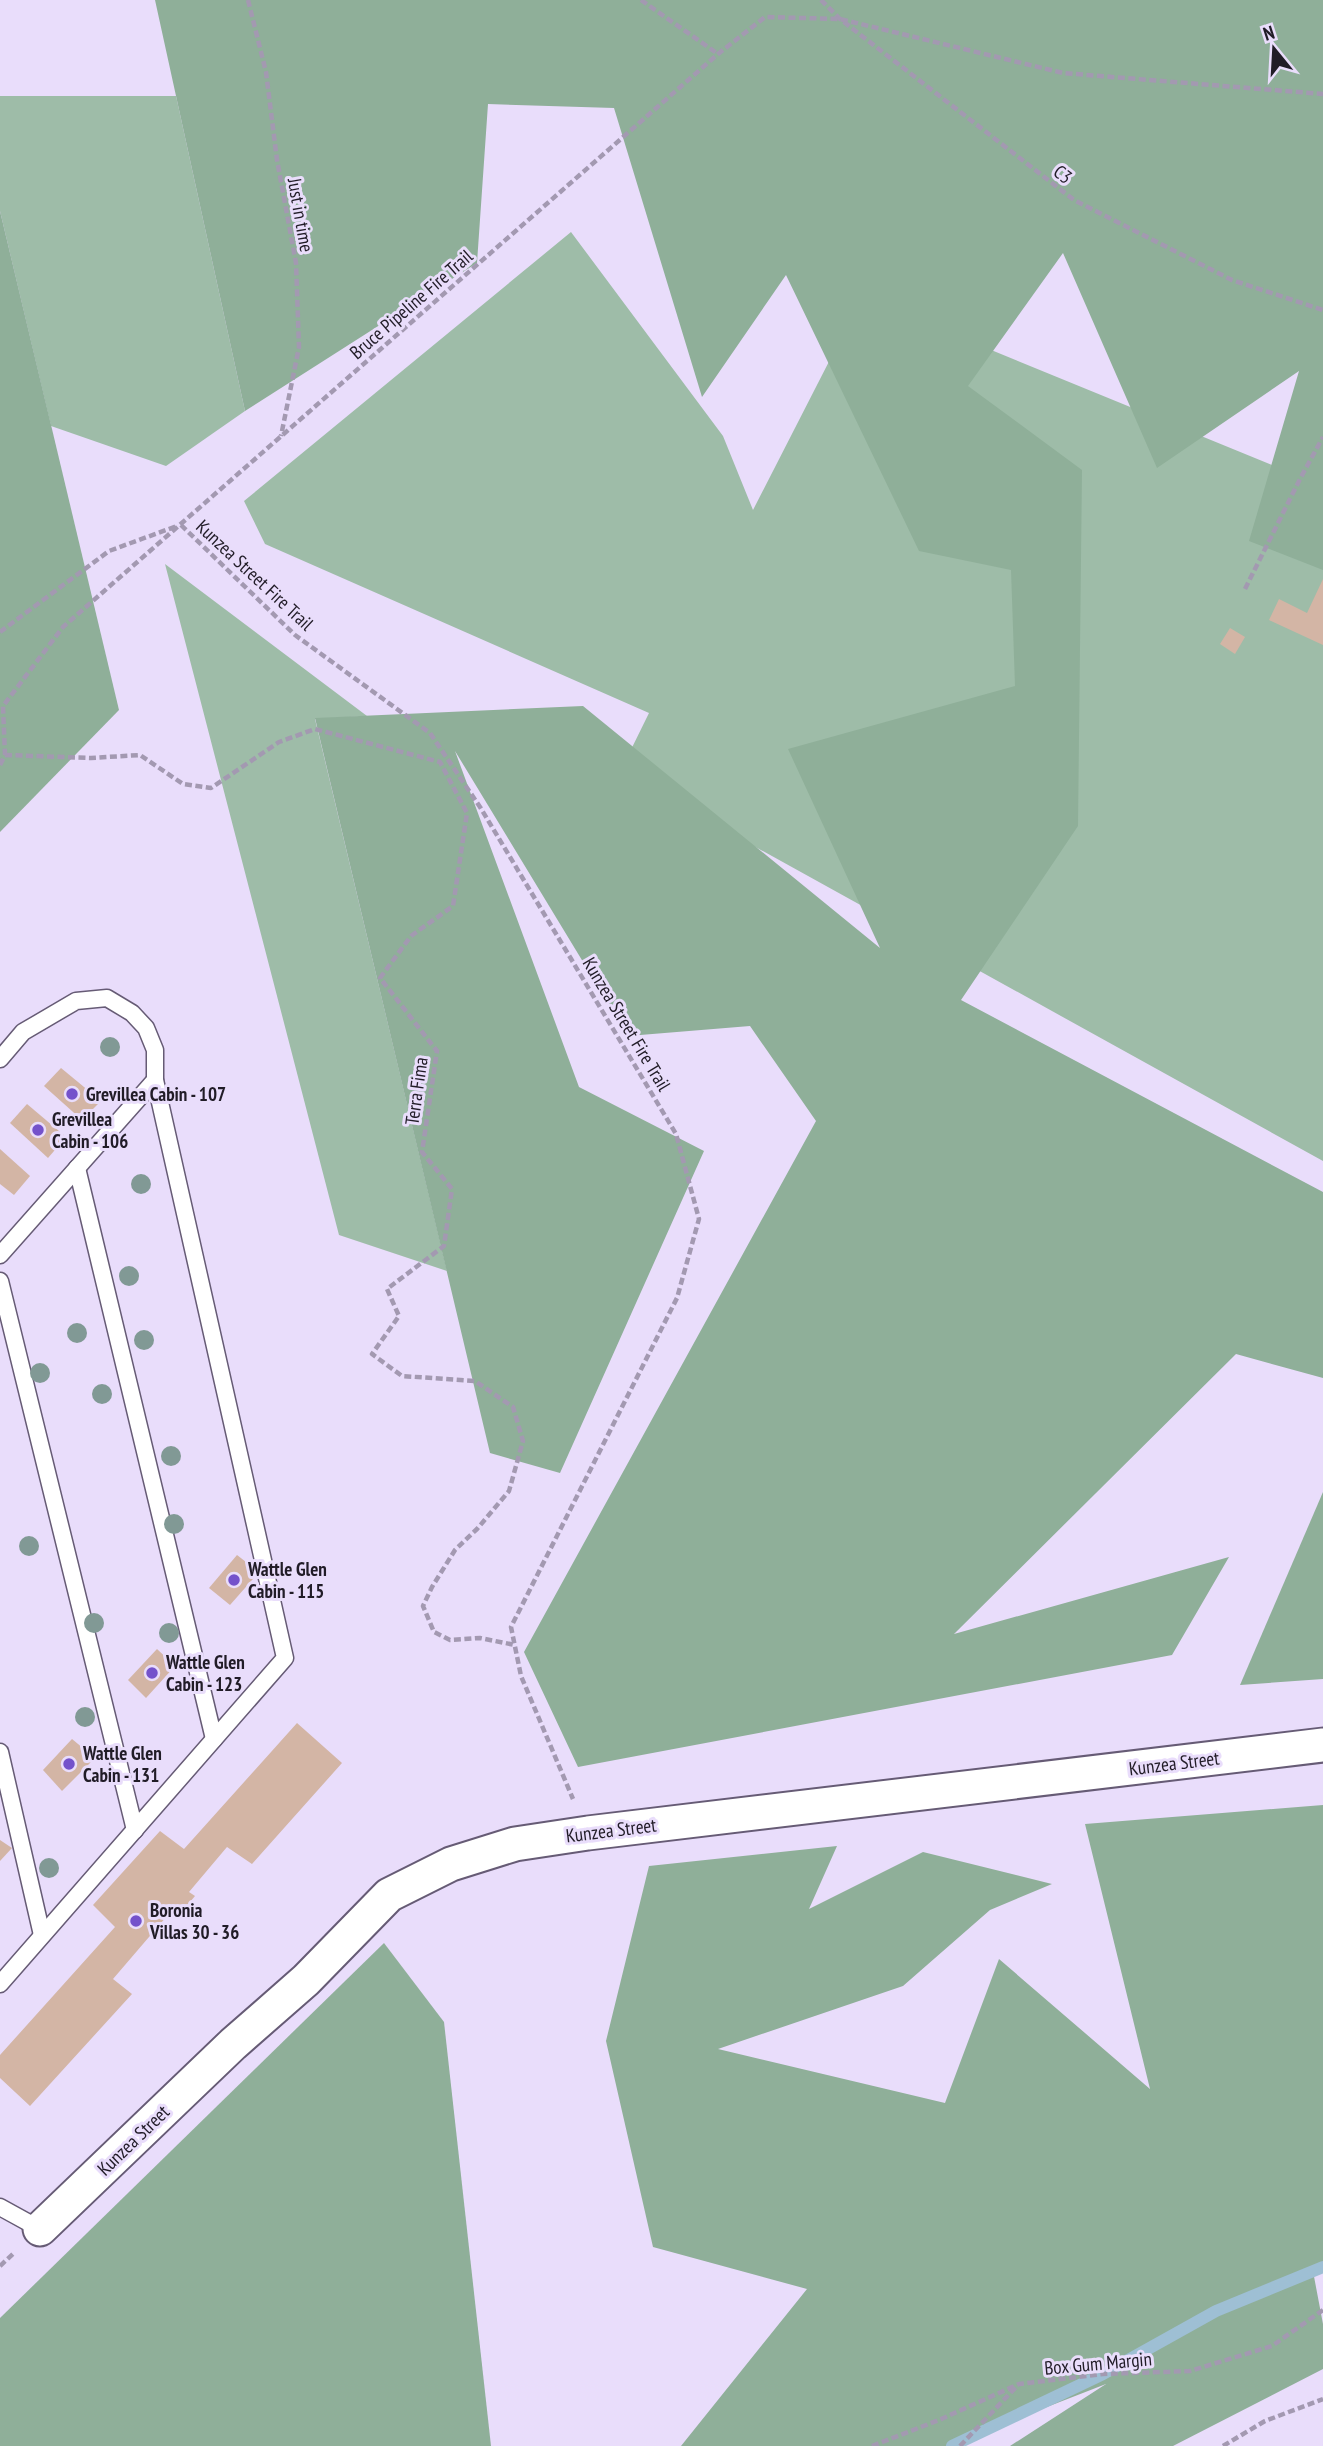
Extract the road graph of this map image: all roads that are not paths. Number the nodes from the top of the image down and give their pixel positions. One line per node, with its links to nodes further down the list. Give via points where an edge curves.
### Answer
1 (0, 1059): 2 (lane, via 23,1032 76,1001 107,998 146,1028 155,1050)
2 (155, 1080): 3 (lane); 6 (lane, via 285,1658)
3 (77, 1168): 4 (lane); 6 (lane)
4 (0, 1255)
5 (0, 1281): 9 (lane)
6 (214, 1739): 9 (lane)
7 (1323, 1745): 13 (street, Kunzea Street, via 588,1832 515,1844 451,1864 389,1895 306,1980)
8 (0, 1752): 10 (lane)
9 (135, 1830): 10 (lane)
10 (42, 1935): 11 (lane)
11 (0, 1984)
12 (0, 2207): 13 (lane)
13 (40, 2229)

